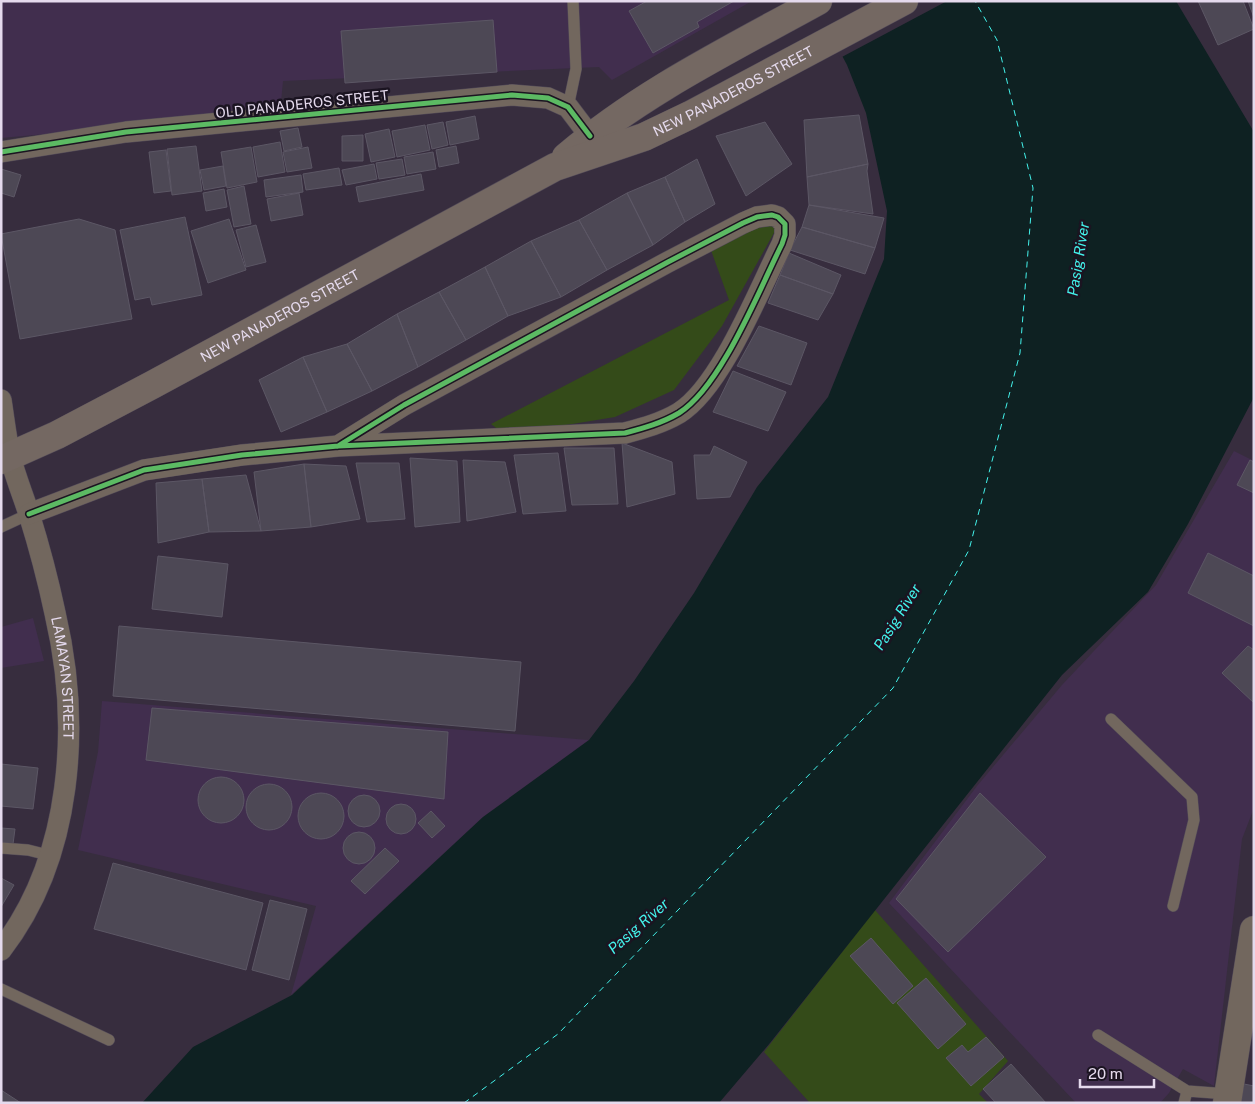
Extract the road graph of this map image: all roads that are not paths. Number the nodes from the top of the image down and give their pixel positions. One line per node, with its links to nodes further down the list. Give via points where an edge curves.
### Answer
1 (572, 1): 4 (lane, via 576,69)
2 (818, 1): 5 (main road, NEW PANADEROS STREET, via 672,81)
3 (904, 1): 7 (main road, NEW PANADEROS STREET, via 644,137)
4 (568, 108): 5 (street, OLD PANADEROS STREET); 6 (street, OLD PANADEROS STREET, via 548,98 512,95 126,132)
5 (590, 136): 7 (main road, NEW PANADEROS STREET)
6 (1, 152)
7 (555, 167): 10 (main road, NEW PANADEROS STREET, via 152,385)
8 (1, 400): 10 (street, LAMAYAN STREET)
9 (338, 446): 9 (street, via 625,433 654,426 680,412 702,393 722,363 782,244 785,224 772,215 743,223 404,405); 11 (street, via 242,455 144,470)
10 (6, 458): 11 (street, LAMAYAN STREET)
11 (29, 514): 12 (lane); 15 (street, LAMAYAN STREET, via 56,614 68,685 67,776)
12 (1, 527)
13 (1111, 719): 16 (lane, via 1192,797 1194,820)
14 (1, 848): 15 (lane)
15 (52, 856): 18 (street, LAMAYAN STREET, via 15,933)
16 (1173, 906)
17 (1254, 930): 23 (street)
18 (1, 950)
19 (1, 989): 21 (lane)
20 (1098, 1035): 22 (lane)
21 (109, 1040)
22 (1187, 1091): 23 (lane); 24 (lane)
23 (1228, 1098)
24 (1184, 1103)

